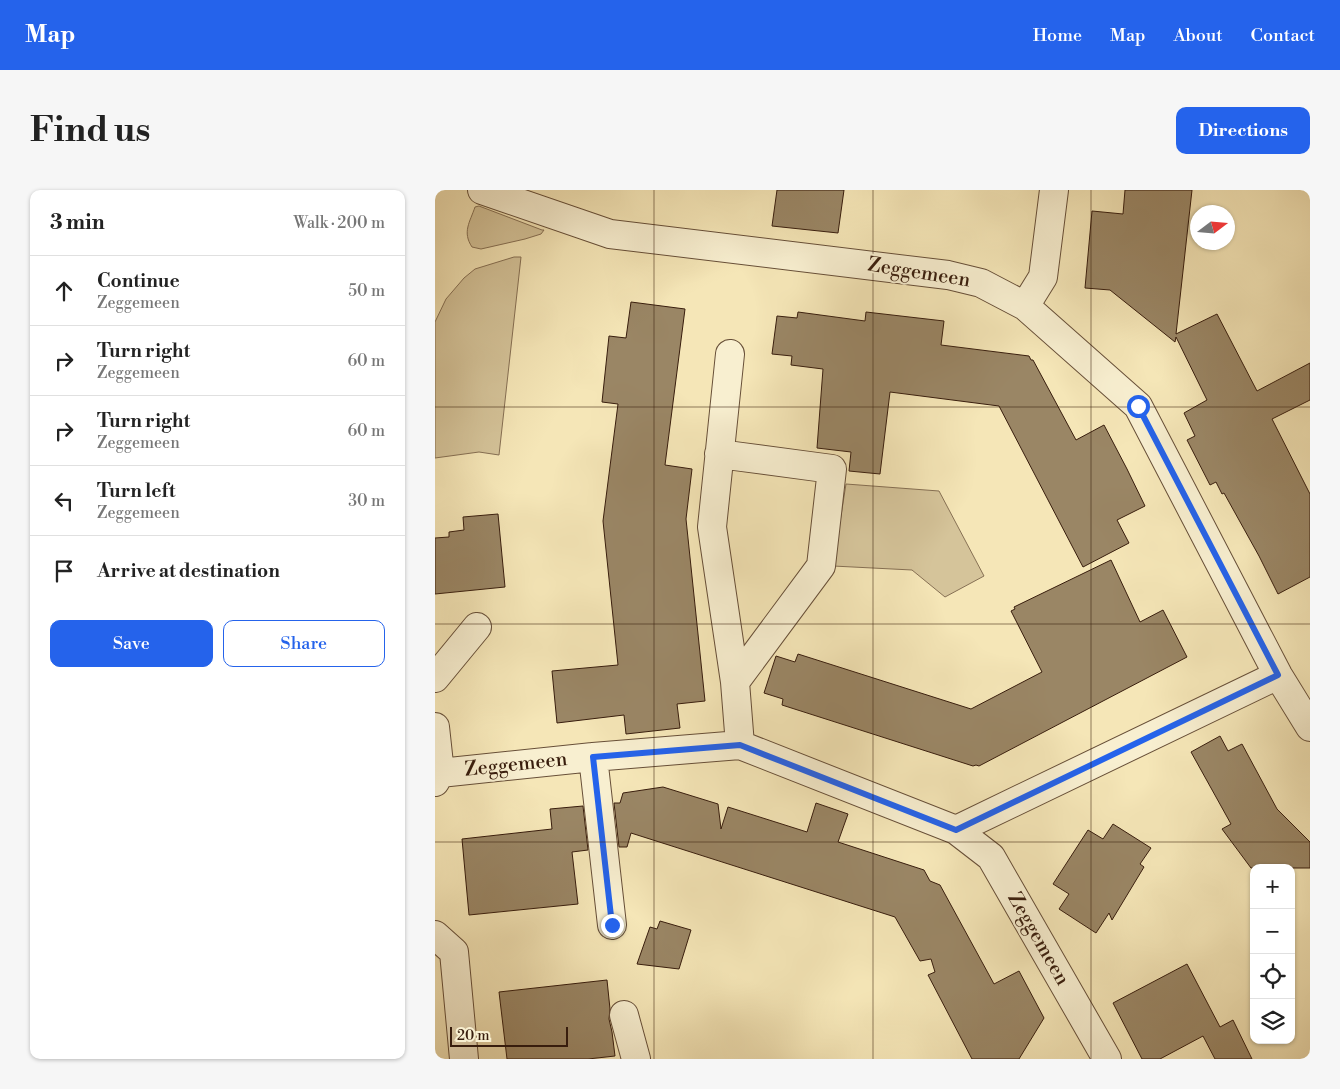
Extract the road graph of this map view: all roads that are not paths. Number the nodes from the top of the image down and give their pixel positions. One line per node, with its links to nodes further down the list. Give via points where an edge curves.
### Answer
1 (482, 190): 3 (street, Zeggemeen, via 610,234 948,275 981,283)
2 (1054, 190): 3 (street, via 1043,277)
3 (1025, 306): 7 (street, Zeggemeen, via 1138,406)
4 (730, 354): 5 (street)
5 (719, 454): 9 (street, via 713,527); 9 (street, via 832,468 821,566)
6 (477, 627): 8 (street)
7 (1278, 675): 11 (street, Zeggemeen); 15 (street)
8 (435, 678)
9 (735, 682): 12 (street)
10 (435, 727): 14 (street, Zeggemeen)
11 (1310, 727)
12 (740, 745): 13 (street, Zeggemeen); 15 (street, Zeggemeen)
13 (593, 757): 14 (street, Zeggemeen); 16 (street, Zeggemeen)
14 (437, 778)
15 (956, 830): 21 (street, Zeggemeen, via 991,857)
16 (612, 925)
17 (435, 935): 19 (street, via 454,952)
18 (624, 1015): 20 (street)
19 (464, 1059)
20 (636, 1059)
21 (1107, 1059)

